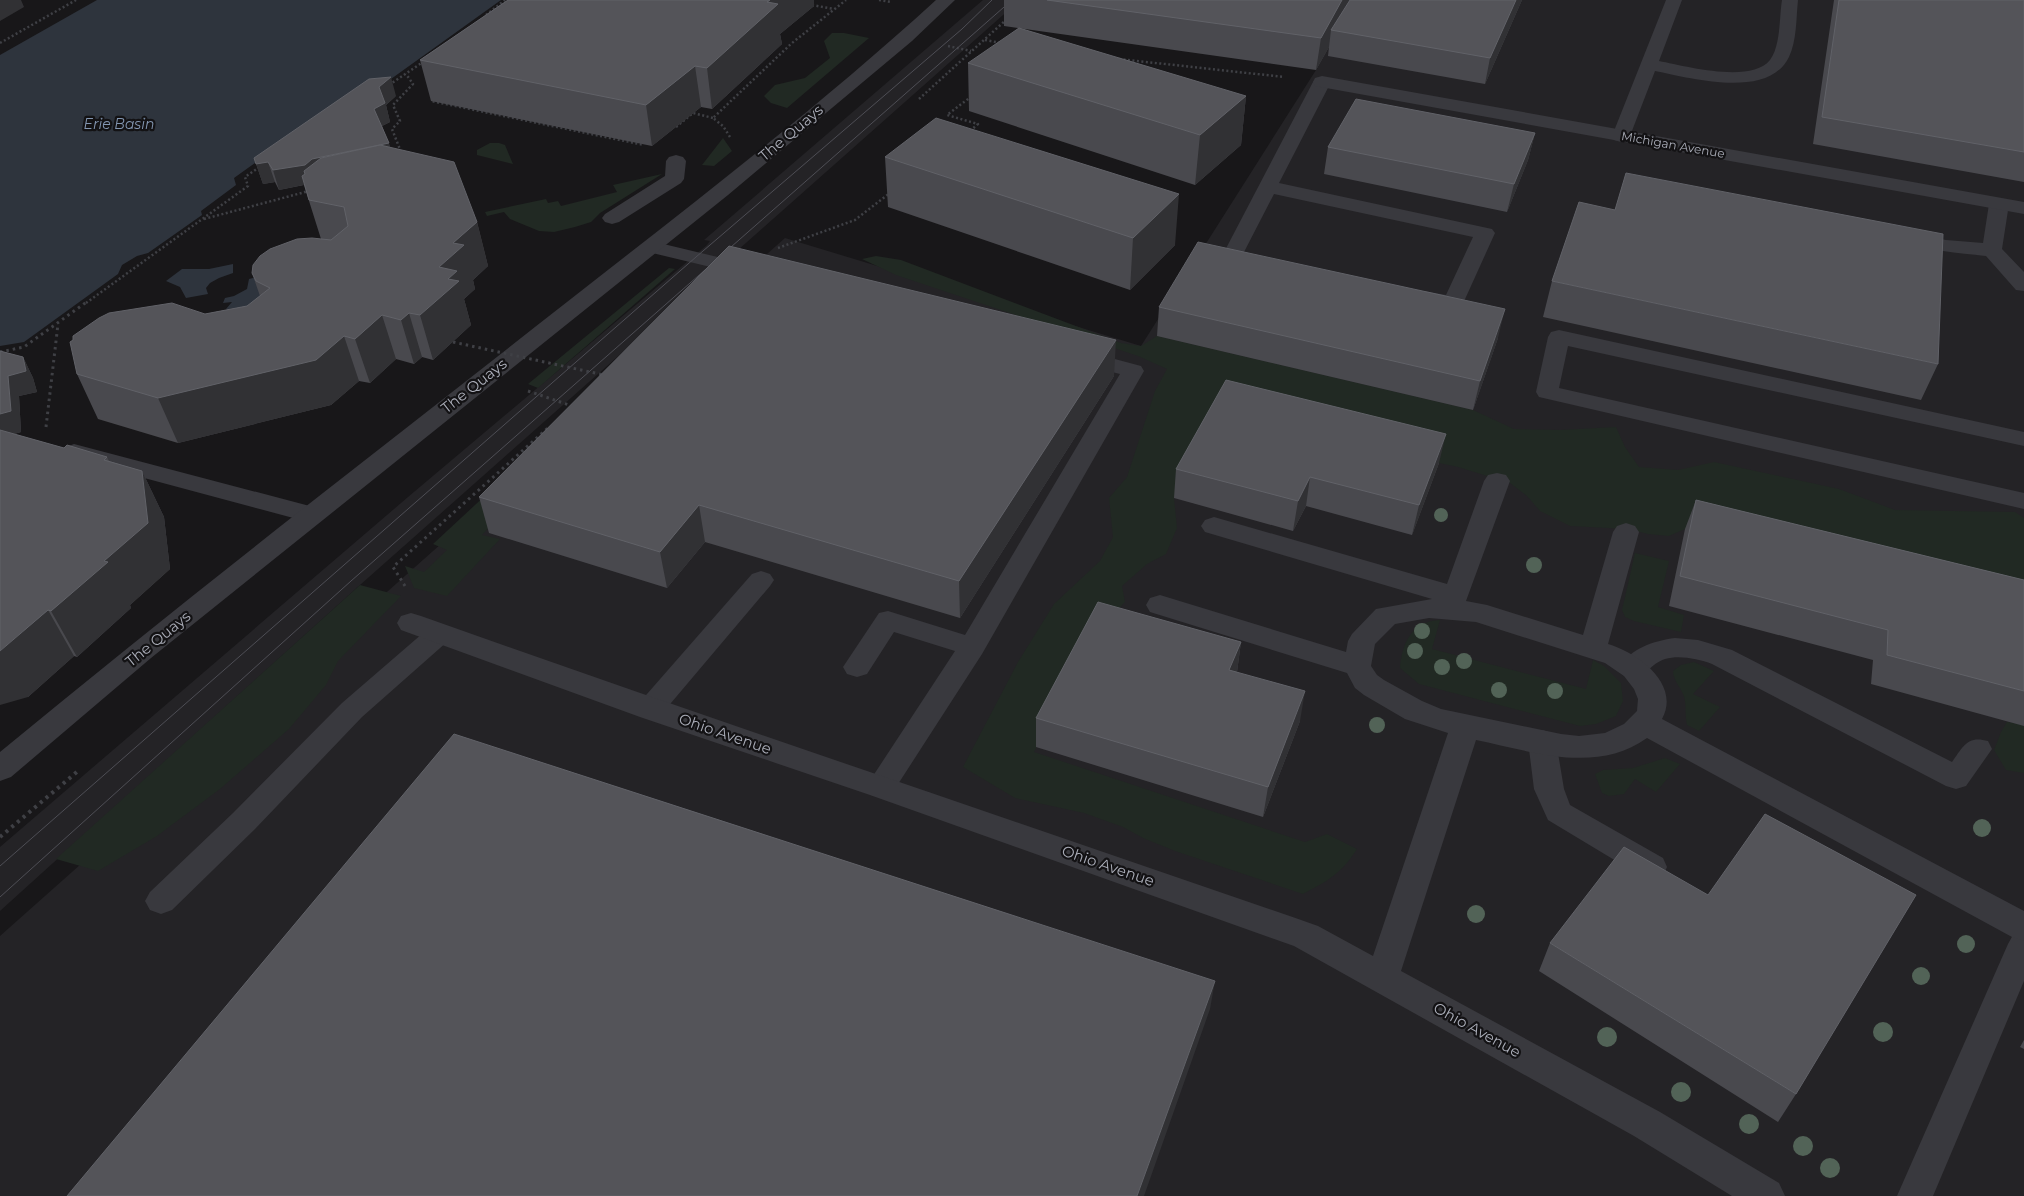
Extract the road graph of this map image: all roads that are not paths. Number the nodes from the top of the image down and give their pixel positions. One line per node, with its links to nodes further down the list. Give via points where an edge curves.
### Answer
1 (946, 0): 13 (street, The Quays, via 797,129)
2 (1674, 0): 4 (lane)
3 (1790, 0): 4 (lane, via 1782,51 1776,65 1764,74 1752,78 1725,77)
4 (1649, 64): 6 (lane)
5 (1322, 82): 6 (street, Michigan Avenue); 8 (lane)
6 (1621, 136): 9 (street, Michigan Avenue)
7 (676, 161): 11 (lane, via 674,179)
8 (1268, 187): 15 (lane, via 1231,258); 18 (lane, via 1485,233 1453,303)
9 (1999, 204): 10 (street, Michigan Avenue); 14 (lane)
10 (2024, 208)
11 (612, 218)
12 (1887, 235): 14 (lane, via 1946,246)
13 (651, 247): 16 (lane); 24 (street, The Quays)
14 (1992, 250): 17 (lane)
15 (1279, 268)
16 (768, 275)
17 (2024, 285)
18 (1405, 293)
19 (1065, 352): 31 (lane, via 1132,370)
20 (2024, 439): 23 (lane, via 1559,337 1547,392)
21 (45, 444): 24 (lane)
22 (1498, 481): 28 (street)
23 (2024, 501)
24 (312, 515): 41 (street, The Quays)
25 (1214, 526): 28 (street)
26 (1626, 532): 32 (street)
27 (761, 580): 36 (lane)
28 (1457, 603): 32 (street); 33 (street, via 1386,616 1362,641)
29 (1160, 605): 33 (street)
30 (425, 628): 36 (street, Ohio Avenue); 44 (lane, via 352,710)
31 (972, 647): 34 (lane, via 888,620); 42 (lane)
32 (1593, 648): 35 (street, via 1615,656)
33 (1357, 666): 38 (street, via 1368,683 1421,713)
34 (857, 667)
35 (1633, 668): 37 (street, via 1652,696 1652,712); 40 (lane, via 1643,657 1658,650 1678,647 1722,656 1956,778)
36 (650, 709): 42 (street, Ohio Avenue)
37 (1644, 724): 39 (street, via 1628,737 1606,744 1564,746); 45 (street)
38 (1466, 725): 39 (street); 47 (street)
39 (1542, 741): 43 (lane, via 1549,789 1558,812)
40 (1978, 749)
41 (0, 769)
42 (881, 786): 47 (street, Ohio Avenue, via 1306,936)
43 (1658, 871)
44 (161, 900)
45 (2024, 928)
46 (2024, 944): 49 (lane)
47 (1382, 978): 48 (street, Ohio Avenue, via 1647,1124)
48 (1766, 1196)
49 (1915, 1196)

